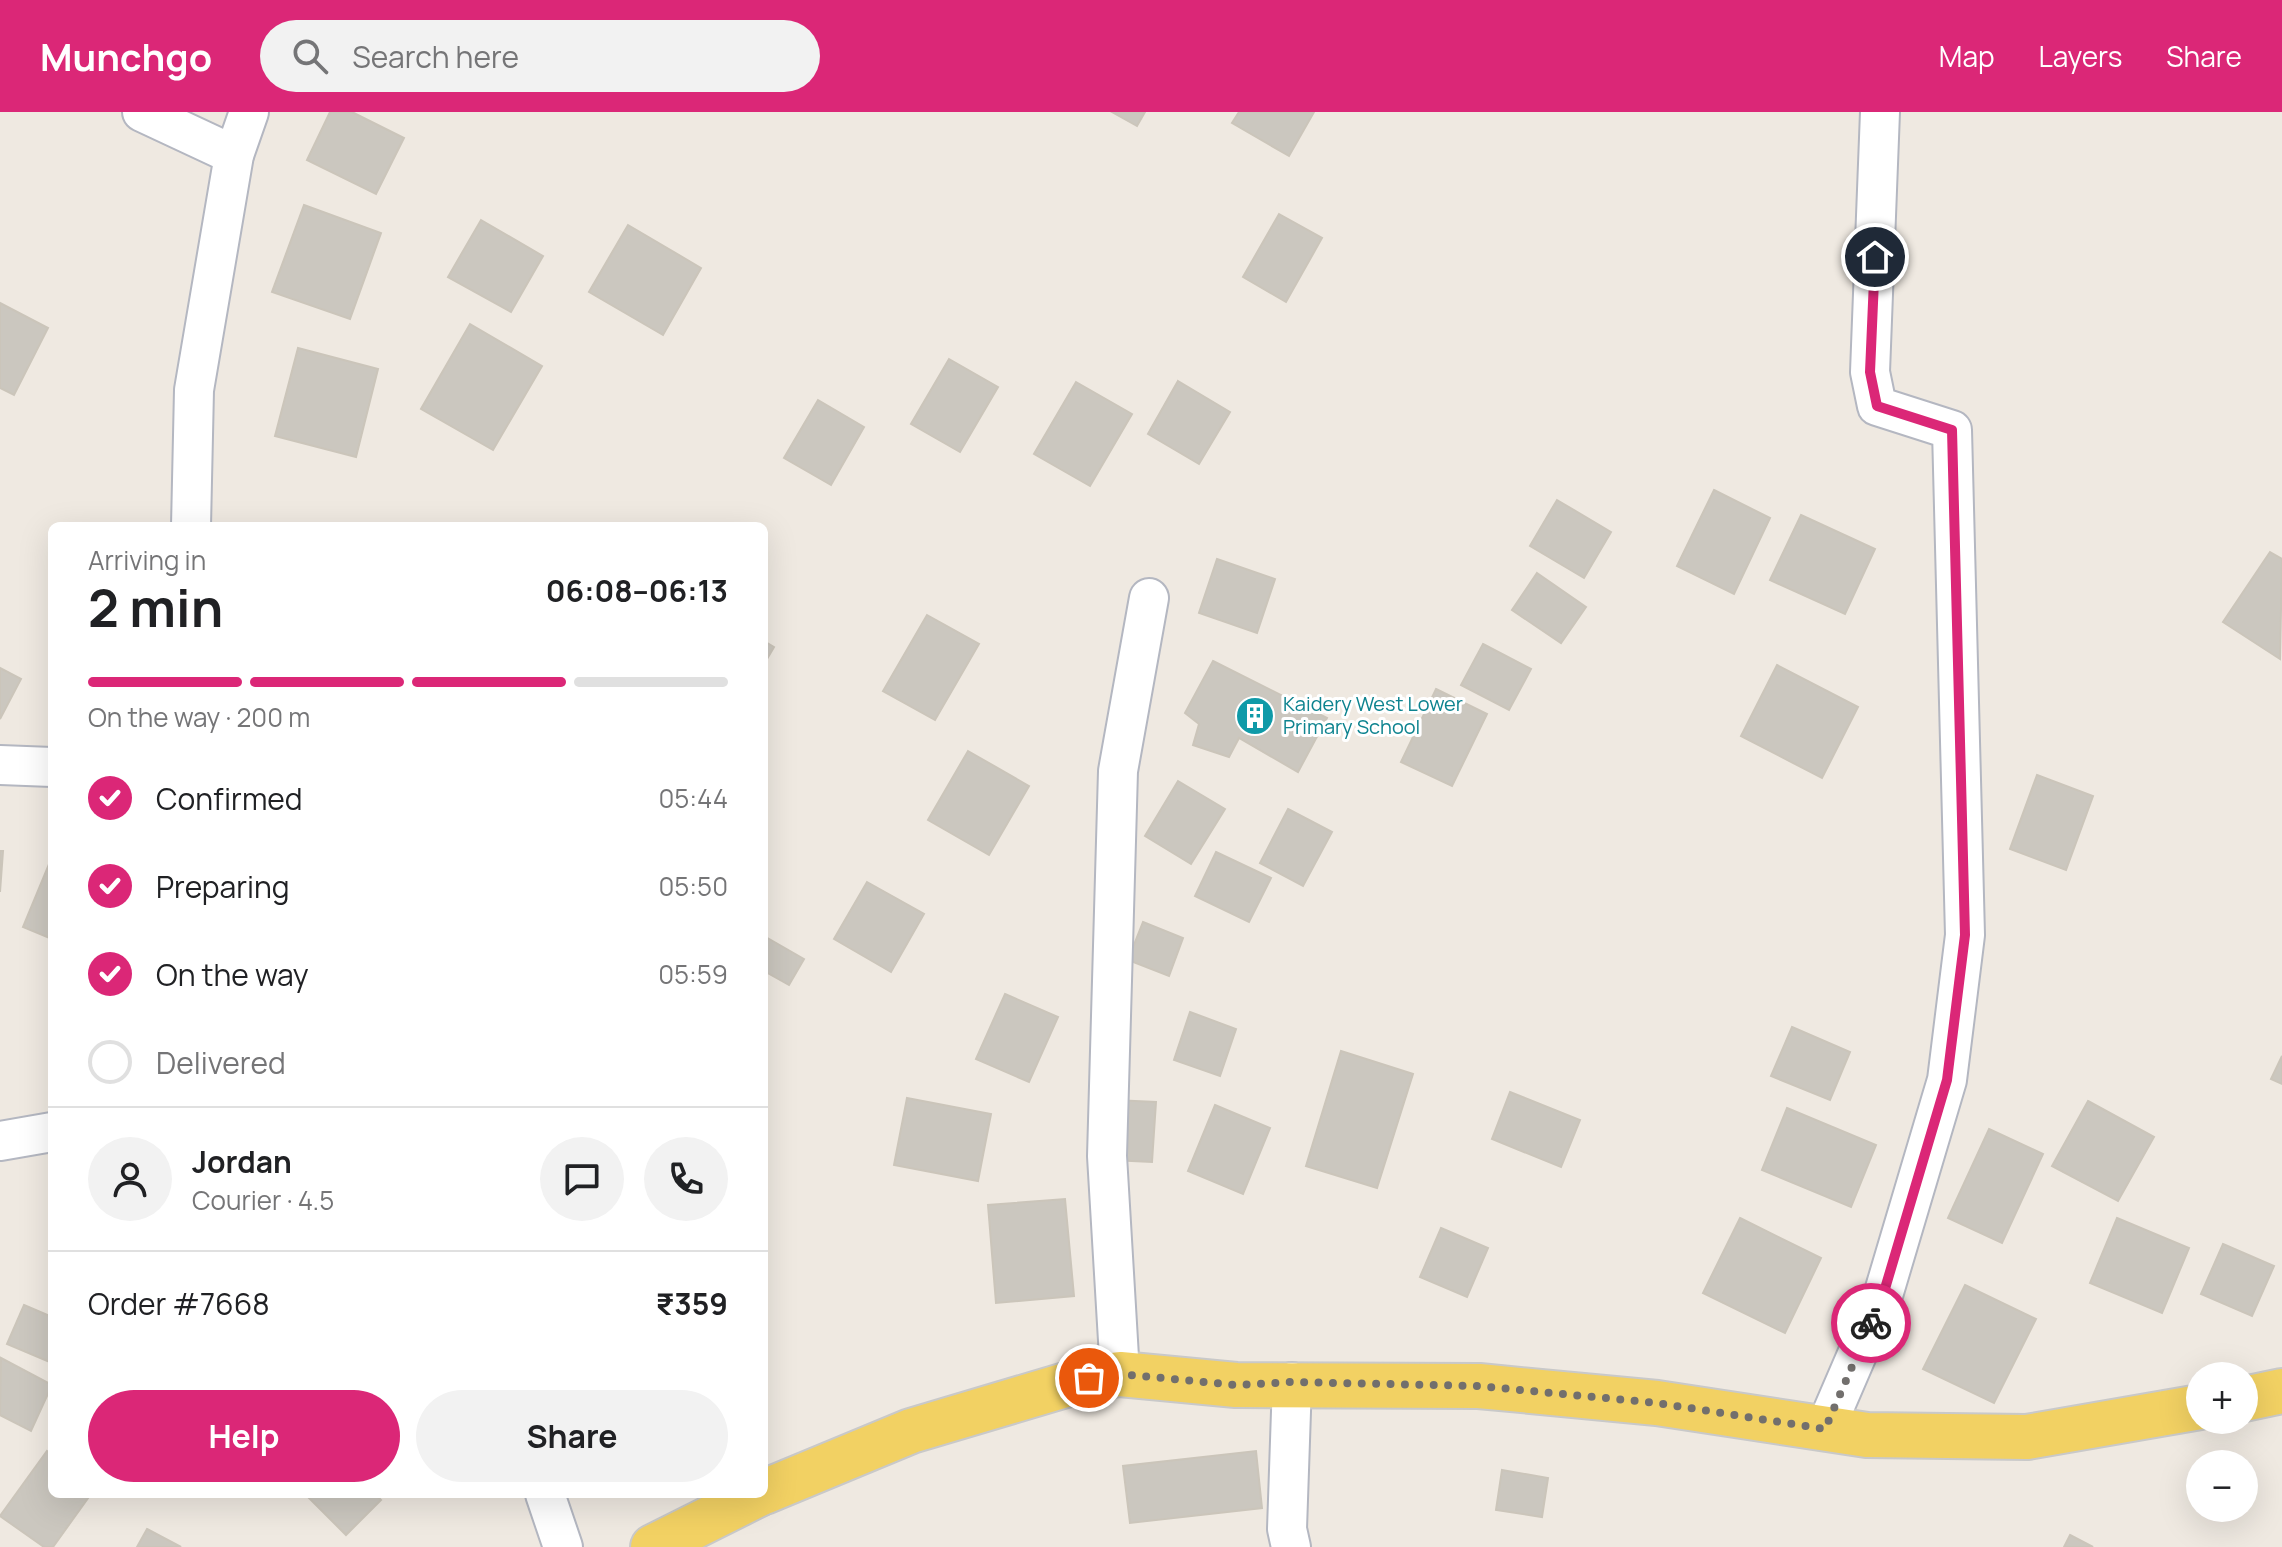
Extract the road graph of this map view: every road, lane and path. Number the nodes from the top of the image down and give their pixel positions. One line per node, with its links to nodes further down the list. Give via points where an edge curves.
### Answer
1 (142, 112): 4 (street)
2 (249, 112): 4 (street)
3 (1880, 112): 16 (street, via 1870,372 1877,406 1952,430 1965,935 1947,1080 1884,1292)
4 (234, 155): 5 (street, via 194,390)
5 (191, 522)
6 (1149, 598): 11 (street, via 1118,771 1107,1156)
7 (0, 765): 8 (street)
8 (48, 767)
9 (48, 1133): 10 (street)
10 (0, 1141)
11 (1120, 1374): 12 (main road, via 1236,1385); 17 (main road, via 1089,1378 911,1431)
12 (1292, 1382): 16 (main road, via 1479,1386 1657,1403); 22 (street, via 1287,1529)
13 (2282, 1391): 14 (main road)
14 (2258, 1396)
15 (2186, 1409): 16 (main road, via 2027,1437 1867,1435)
16 (1825, 1429)
17 (768, 1491)
18 (546, 1498): 20 (street)
19 (752, 1498): 21 (main road)
20 (563, 1547)
21 (653, 1547)
22 (1291, 1547)

